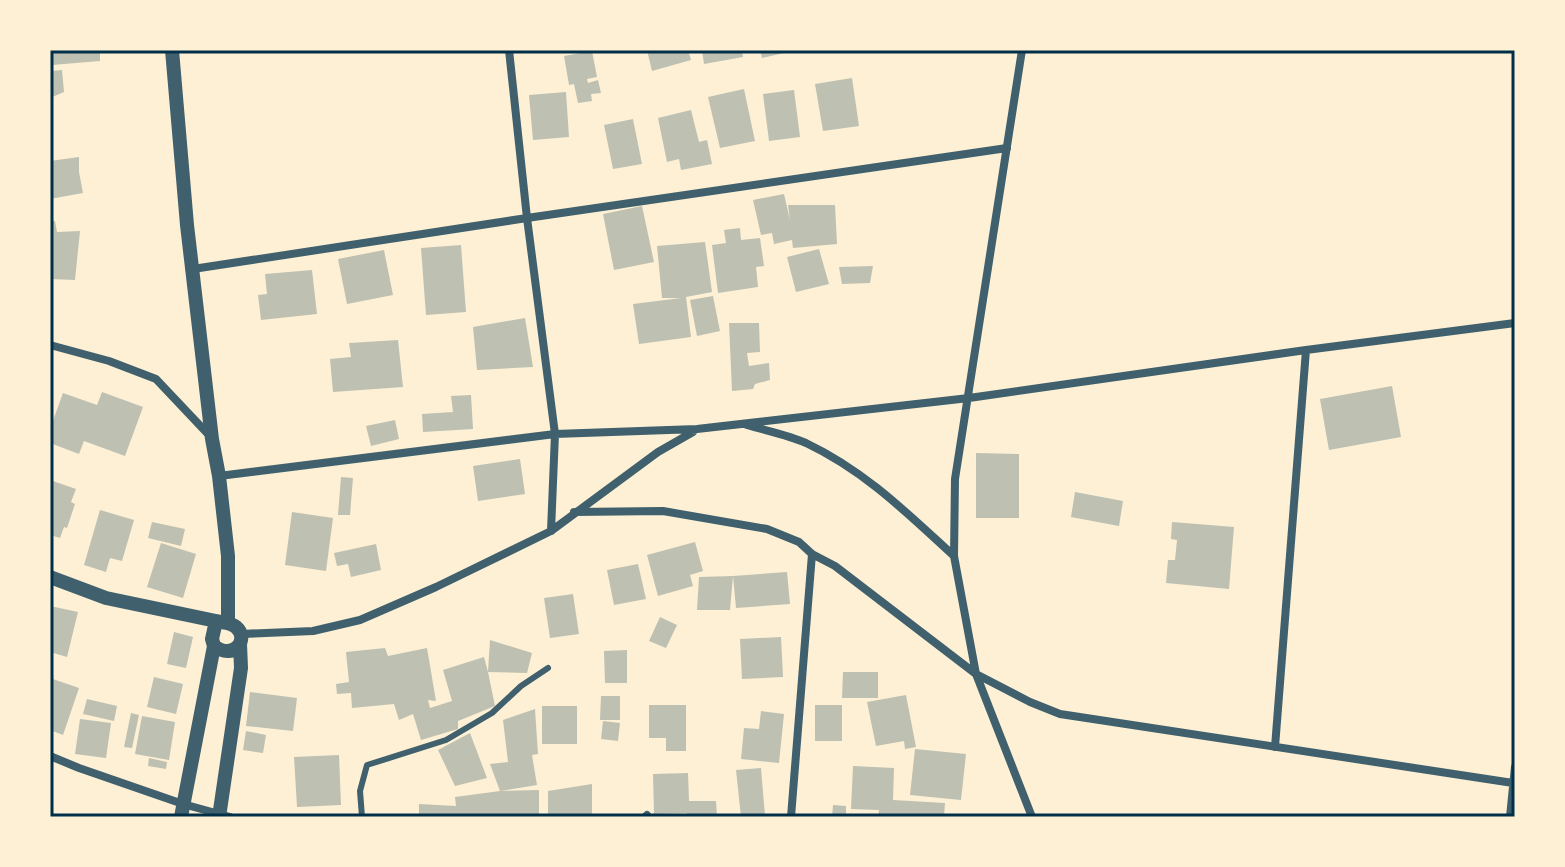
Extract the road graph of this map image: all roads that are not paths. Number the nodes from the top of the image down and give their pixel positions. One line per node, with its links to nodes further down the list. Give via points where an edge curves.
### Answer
1 (172, 50): 6 (street)
2 (509, 50): 5 (street)
3 (1022, 50): 4 (street)
4 (1007, 148): 5 (street); 10 (street)
5 (527, 218): 6 (street); 13 (street)
6 (193, 269): 14 (street)
7 (1515, 323): 9 (street)
8 (50, 345): 14 (street, via 156,379)
9 (1306, 350): 10 (street); 26 (street)
10 (969, 398): 11 (street); 19 (street, via 955,479)
11 (743, 423): 12 (street); 19 (street, via 804,442 843,463 882,490)
12 (697, 429): 13 (street); 16 (street)
13 (555, 434): 15 (street); 17 (street)
14 (212, 439): 15 (street)
15 (219, 476): 21 (street, via 228,556)
16 (574, 512): 17 (street); 18 (street, via 663,511 711,518 767,529 799,542)
17 (551, 531): 22 (street, via 360,620)
18 (812, 554): 25 (street); 33 (street)
19 (954, 556): 25 (street)
20 (50, 577): 21 (street, via 106,598)
21 (222, 622): 22 (street, via 235,626); 23 (street, via 212,639)
22 (240, 639): 23 (street, via 229,652); 31 (street)
23 (214, 646): 30 (street)
24 (548, 668): 32 (lane, via 492,713 446,740 367,765 360,791)
25 (976, 674): 26 (street, via 1060,714); 34 (street)
26 (1275, 747): 29 (street)
27 (50, 756): 30 (street)
28 (1515, 767): 29 (street)
29 (1513, 783): 35 (street)
30 (182, 810): 31 (street)
31 (223, 816)
32 (362, 817)
33 (791, 817)
34 (1032, 817)
35 (1510, 817)

